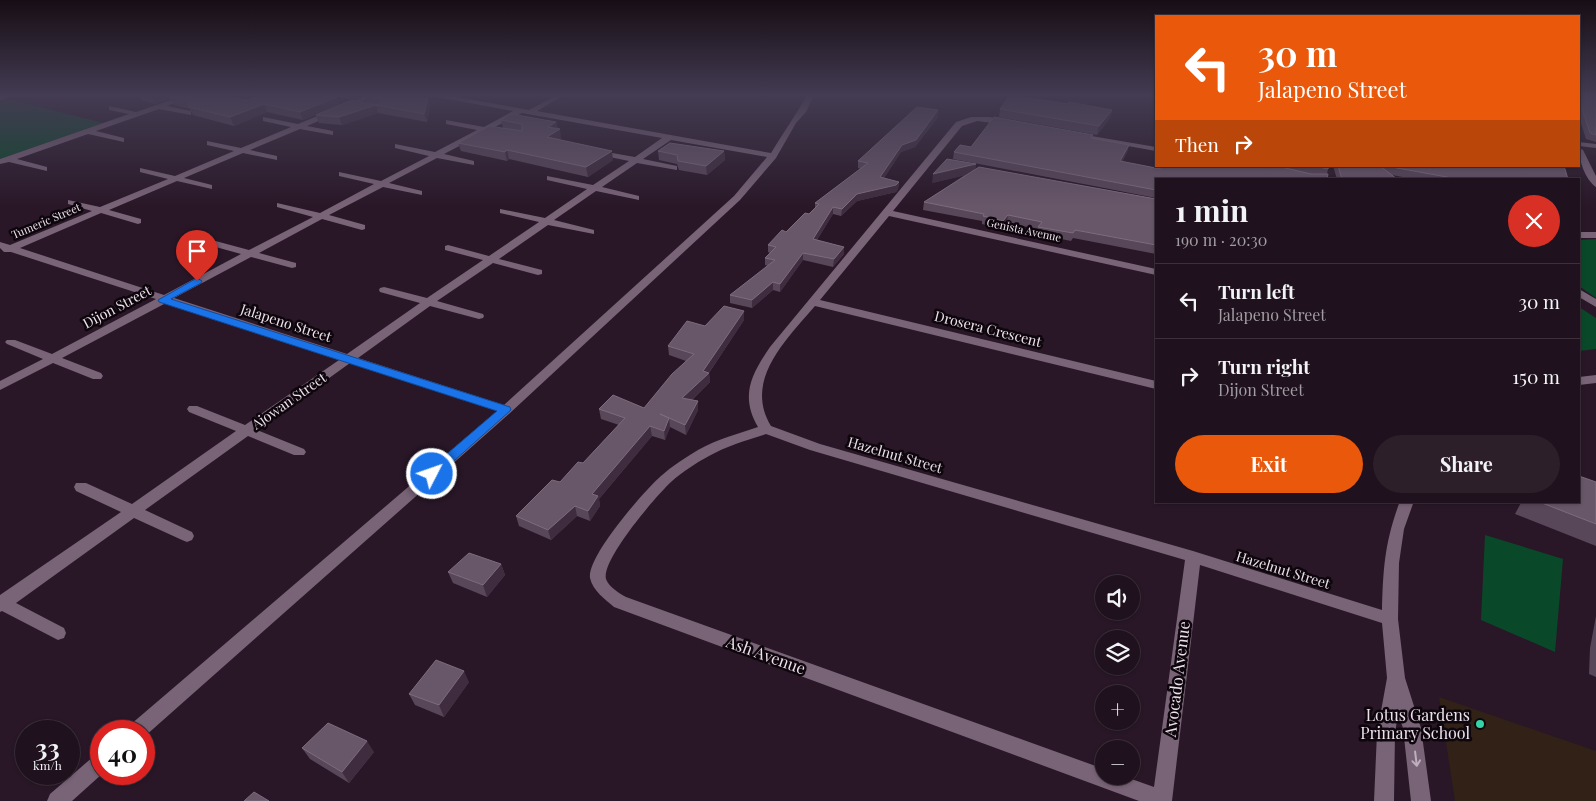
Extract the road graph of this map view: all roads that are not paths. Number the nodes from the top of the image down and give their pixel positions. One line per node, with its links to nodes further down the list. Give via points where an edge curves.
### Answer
1 (83, 132): 22 (street)
2 (92, 132): 10 (street)
3 (284, 132): 16 (street, Tumeric Street)
4 (479, 132): 19 (street, Dijon Street)
5 (638, 132): 9 (street)
6 (787, 132): 20 (street)
7 (953, 132): 42 (street, via 935,160)
8 (1070, 134): 15 (street)
9 (668, 138): 20 (street); 23 (street, Ajowan Street)
10 (122, 140)
11 (210, 143): 16 (street)
12 (1580, 144): 14 (street)
13 (398, 146): 19 (street)
14 (1596, 146)
15 (1155, 149)
16 (241, 151): 21 (street); 30 (street, Tumeric Street)
17 (598, 152): 23 (street)
18 (1580, 152): 33 (street)
19 (436, 155): 25 (street); 32 (street, Dijon Street)
20 (773, 156): 74 (street, via 737,198)
21 (274, 158)
22 (9, 159): 24 (street); 27 (street)
23 (637, 159): 26 (street); 35 (street, Ajowan Street)
24 (0, 162)
25 (472, 163)
26 (674, 168)
27 (44, 169)
28 (144, 170): 30 (street)
29 (342, 174): 32 (street)
30 (176, 178): 34 (street); 40 (street, Tumeric Street)
31 (550, 178): 35 (street)
32 (382, 184): 36 (street); 43 (street, Dijon Street)
33 (1596, 184)
34 (209, 188)
35 (595, 188): 37 (street); 45 (street, Ajowan Street)
36 (419, 193)
37 (636, 198)
38 (71, 202): 40 (street, Tumeric Street)
39 (280, 205): 43 (street)
40 (100, 210): 44 (street, Tumeric Street); 52 (street, Tumeric Street)
41 (503, 211): 45 (street)
42 (887, 213): 57 (street, Genista Avenue); 62 (street)
43 (321, 216): 46 (street); 53 (street, Dijon Street)
44 (138, 221)
45 (547, 222): 47 (street); 54 (street, Ajowan Street)
46 (362, 227)
47 (591, 232)
48 (1596, 234): 49 (street)
49 (1580, 235)
50 (208, 242): 53 (street)
51 (448, 248): 54 (street)
52 (3, 249): 60 (street, Jalapeno Street)
53 (249, 254): 55 (street); 60 (street, Dijon Street)
54 (492, 260): 56 (street); 61 (street, Ajowan Street)
55 (292, 266)
56 (538, 272)
57 (1155, 272)
58 (384, 290): 61 (street)
59 (1580, 293): 63 (street)
60 (162, 300): 66 (street, Dijon Street); 67 (street, Jalapeno Street)
61 (429, 302): 64 (street); 67 (street, Ajowan Street)
62 (813, 302): 71 (street, Drosera Crescent); 75 (street, via 761,370 753,399)
63 (1596, 304)
64 (479, 316)
65 (11, 342): 66 (street)
66 (53, 358): 68 (street); 72 (street, Dijon Street)
67 (349, 359): 74 (street, Jalapeno Street); 76 (street, Ajowan Street)
68 (97, 376)
69 (1596, 379): 70 (street)
70 (1580, 381)
71 (1155, 385)
72 (0, 386)
73 (194, 409): 76 (street, Ajowan Street)
74 (506, 410): 87 (street)
75 (766, 429): 82 (street, Hazelnut Street, via 815,447); 90 (street, Ash Avenue, via 707,451 662,483 602,560 599,582 607,592 620,602)
76 (246, 431): 77 (street, Ajowan Street); 80 (street, Ajowan Street)
77 (299, 452)
78 (81, 487): 80 (street)
79 (1406, 503): 84 (street, via 1391,562)
80 (133, 511): 81 (street); 83 (street, Ajowan Street)
81 (187, 536)
82 (1193, 557): 84 (street, Hazelnut Street); 90 (street, Avocado Avenue)
83 (1, 603): 85 (street, Ajowan Street)
84 (1390, 619): 86 (street)
85 (58, 633)
86 (1396, 678): 91 (street, via 1386,733); 92 (street, one-way to 92, via 1412,728)
87 (150, 720)
88 (90, 772): 89 (street)
89 (57, 801)
90 (1162, 801)
91 (1384, 801)
92 (1421, 801)

